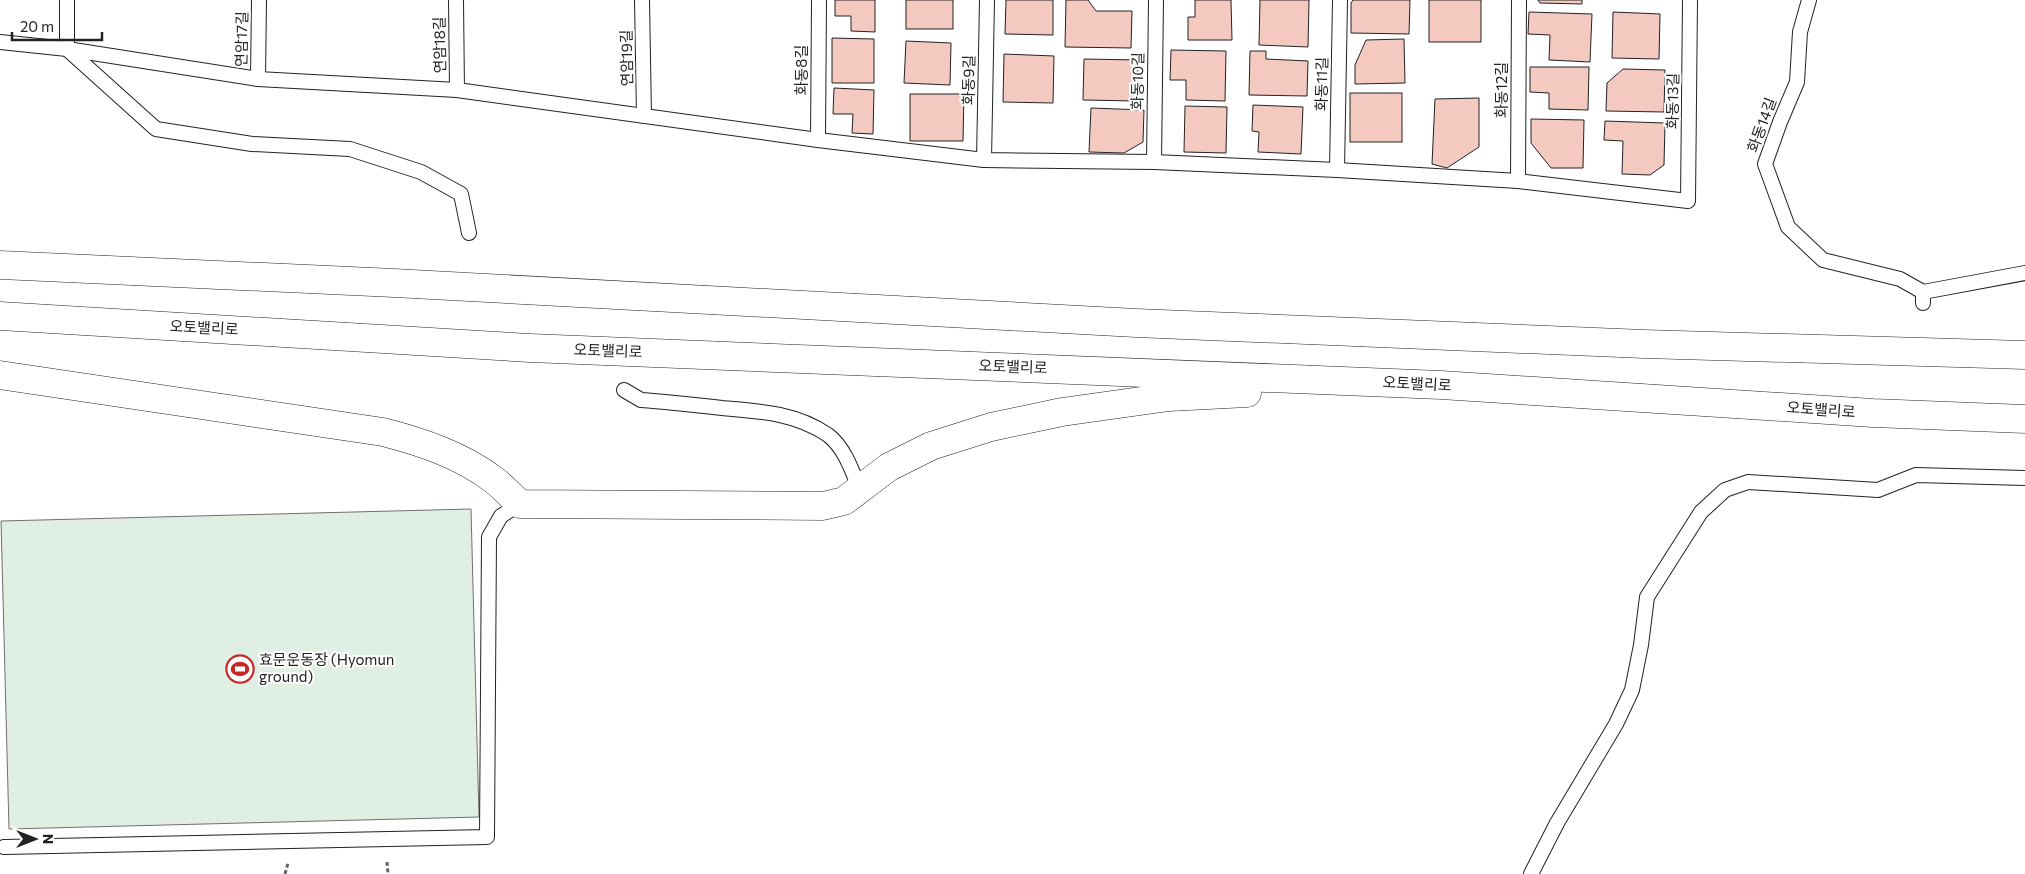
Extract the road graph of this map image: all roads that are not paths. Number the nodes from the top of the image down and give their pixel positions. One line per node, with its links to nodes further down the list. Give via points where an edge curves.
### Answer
1 (67, 0): 13 (lane)
2 (259, 0): 14 (lane, 연암17길)
3 (456, 0): 15 (lane, 연암18길)
4 (642, 0): 16 (lane, 연암19길)
5 (819, 0): 17 (lane, 화동8길)
6 (987, 0): 18 (lane, 화동9길)
7 (1156, 0): 19 (lane, 화동10길)
8 (1340, 0): 20 (lane, 화동11길)
9 (1519, 0): 21 (lane, 화동12길)
10 (1690, 0): 21 (lane, 화동13길, via 1688,201)
11 (1809, 0): 24 (lane, 화동14길, via 1800,32 1797,82 1765,164 1788,227 1823,260 1900,279 1923,297)
12 (0, 42): 13 (lane)
13 (67, 49): 14 (lane); 22 (lane, via 156,130 252,144 350,149 421,172 461,194)
14 (258, 79): 15 (lane)
15 (457, 90): 16 (lane)
16 (644, 116): 17 (lane)
17 (818, 140): 18 (lane)
18 (984, 160): 19 (lane)
19 (1154, 162): 20 (lane)
20 (1337, 170): 21 (lane)
21 (1518, 180)
22 (469, 233)
23 (0, 265): 26 (highway, via 404,283 1136,324 1654,345)
24 (2025, 273)
25 (0, 316): 28 (highway, 오토밸리로, via 540,348)
26 (2025, 355)
27 (0, 375): 35 (highway, via 402,437 421,442 468,464 493,480)
28 (1441, 385): 30 (highway, 오토밸리로, via 1873,413); 34 (highway, via 1169,397 1062,412 991,427 931,446 889,467)
29 (624, 390): 34 (lane, via 641,400 776,413 802,421 829,436 844,454)
30 (2025, 419)
31 (1916, 461): 32 (lane)
32 (1916, 475): 33 (lane); 37 (lane, via 1878,490 1748,482 1725,490 1701,512 1647,597 1632,690)
33 (2025, 478)
34 (859, 488): 35 (highway, via 844,501 802,507)
35 (520, 504): 36 (lane, via 501,516 489,537 487,837)
36 (4, 847)
37 (1531, 874)

